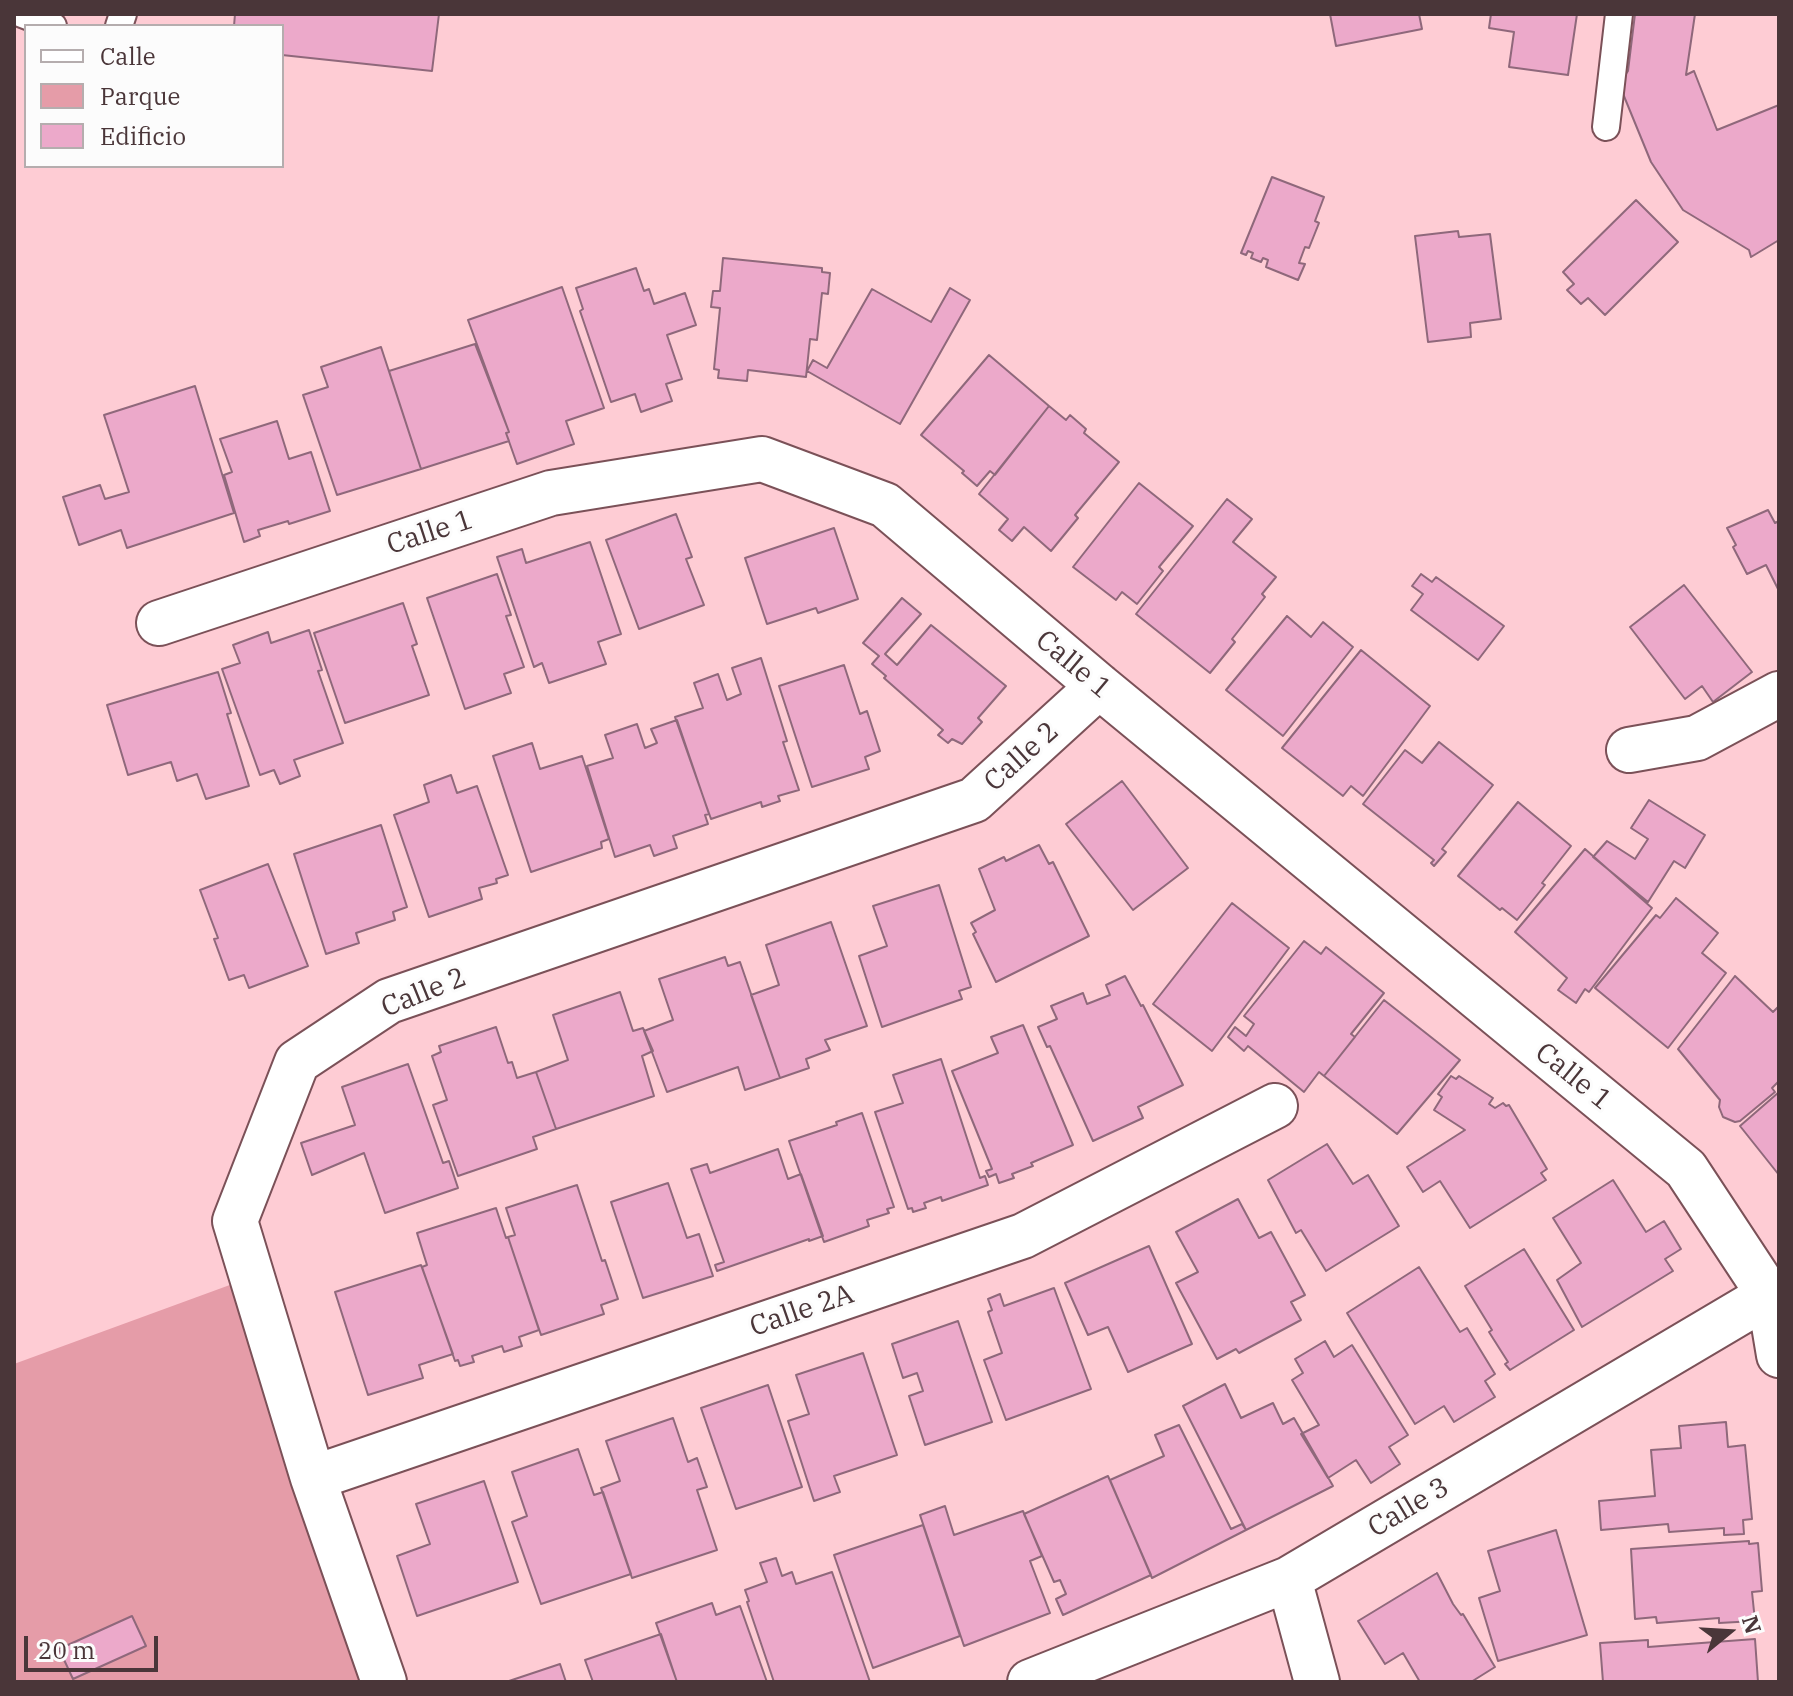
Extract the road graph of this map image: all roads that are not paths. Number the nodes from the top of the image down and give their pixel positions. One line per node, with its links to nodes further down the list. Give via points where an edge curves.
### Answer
1 (22, 14): 3 (lane)
2 (1619, 14): 4 (lane)
3 (48, 24)
4 (1606, 127)
5 (159, 623): 6 (street, Calle 1, via 551,493 762,459 885,505)
6 (1099, 686): 10 (street, Calle 1, via 1686,1169); 12 (street, Calle 2, via 974,800 389,1001 297,1062 235,1221)
7 (1779, 694): 8 (street, via 1697,738)
8 (1629, 750)
9 (1275, 1106): 12 (street, Calle 2A, via 1023,1236)
10 (1769, 1295): 11 (street, Calle 1); 13 (street, Calle 3)
11 (1779, 1355)
12 (313, 1478): 14 (street, Calle 2)
13 (1289, 1579): 15 (street, Calle 3); 16 (street)
14 (384, 1682)
15 (1030, 1682)
16 (1317, 1682)

